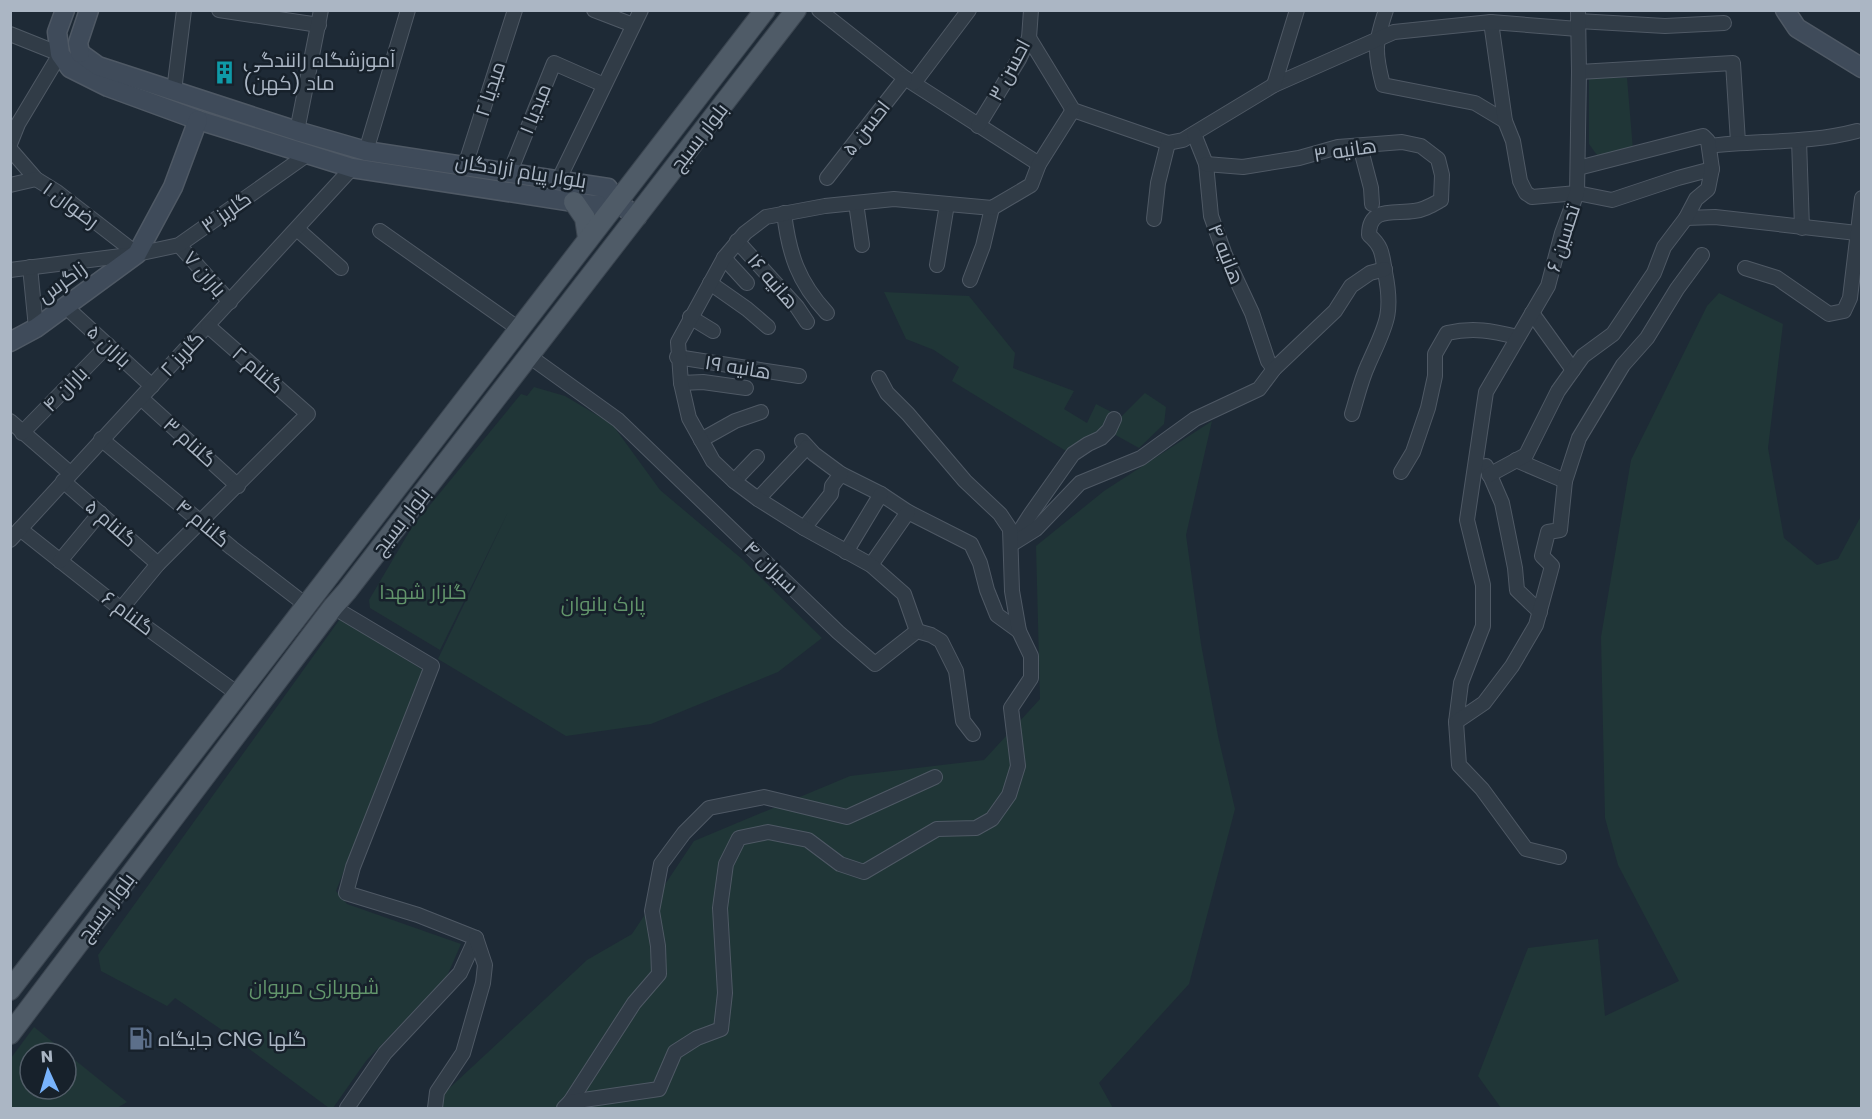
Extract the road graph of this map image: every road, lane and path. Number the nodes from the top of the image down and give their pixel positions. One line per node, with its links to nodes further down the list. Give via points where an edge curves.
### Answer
1 (65, 10): 27 (main road, via 57,32)
2 (89, 10): 26 (main road, via 78,43)
3 (184, 10): 33 (street)
4 (219, 10): 22 (street)
5 (321, 10): 22 (street)
6 (408, 10): 49 (street)
7 (515, 10): 53 (street, میدیا ۲)
8 (594, 10): 21 (street)
9 (640, 10): 21 (street)
10 (765, 10): 65 (main road, بلوار بسیج)
11 (796, 10): 71 (main road, بلوار بسیج)
12 (819, 10): 30 (street)
13 (969, 10): 30 (street, احسن ۵)
14 (1031, 10): 24 (street, احسن ۳)
15 (1297, 10): 32 (street)
16 (1386, 10): 25 (street)
17 (1785, 10): 28 (main road, via 1797,28)
18 (1484, 19): 19 (street); 25 (street, via 1394,32); 37 (street)
19 (1578, 20): 20 (street, via 1665,26); 29 (street, تحسین ۶)
20 (1724, 23)
21 (633, 25): 31 (street)
22 (319, 26): 39 (street)
23 (10, 34): 27 (street)
24 (1029, 38): 34 (street); 38 (street, احسن ۳)
25 (1376, 39): 32 (street); 37 (street, via 1383,85 1475,102)
26 (80, 53): 27 (main road); 33 (main road, بلوار پیام آزادگان, via 98,66)
27 (60, 54): 35 (main road, بلوار پیام آزادگان, via 70,68 99,83); 36 (street)
28 (1862, 68)
29 (1579, 72): 43 (street, via 1733,63); 55 (street, تحسین ۶)
30 (909, 80): 38 (street); 58 (street, احسن ۵)
31 (604, 85): 57 (street, میدیا ۱, via 554,63); 60 (street)
32 (1274, 85): 41 (street)
33 (174, 92): 39 (main road, بلوار پیام آزادگان)
34 (1073, 110): 44 (street); 51 (street)
35 (198, 120): 50 (main road, بلوار پیام آزادگان); 82 (main road, via 173,187)
36 (14, 121): 45 (street)
37 (1505, 122): 62 (street, via 1526,193 1532,197)
38 (978, 126): 51 (street)
39 (297, 131): 49 (main road, بلوار پیام آزادگان)
40 (1857, 131): 42 (street)
41 (1194, 134): 44 (street, via 1183,141); 52 (street, هانیه ۴)
42 (1799, 140): 43 (street); 74 (street)
43 (1737, 142): 47 (street)
44 (1168, 143): 73 (street)
45 (10, 144)
46 (1360, 146): 52 (street, هانیه ۳, via 1243,167); 68 (street); 89 (street, هانیه ۳, via 1402,142 1420,146 1438,159 1442,175 1441,200 1415,212 1386,212 1369,225 1369,235 1383,254)
47 (1709, 146): 55 (street, via 1706,138 1699,136); 56 (street)
48 (10, 149): 59 (street, رضوان ۱)
49 (366, 151): 53 (main road, بلوار پیام آزادگان)
50 (308, 154): 54 (main road, بلوار پیام آزادگان); 80 (street, گلریز ۳)
51 (1039, 164): 69 (street, via 1030,185)
52 (1206, 164): 110 (street, هانیه ۴, via 1211,216)
53 (465, 166): 57 (main road, بلوار پیام آزادگان)
54 (352, 168): 64 (main road, بلوار پیام آزادگان); 75 (street, گلریز ۲)
55 (1578, 168): 62 (street, تحسین ۶)
56 (1712, 169): 62 (street, via 1612,200); 72 (street, via 1708,189 1696,199)
57 (510, 172): 60 (main road, بلوار پیام آزادگان)
58 (827, 178)
59 (36, 179): 61 (street); 82 (street, رضوان ۱)
60 (559, 179): 65 (main road, بلوار پیام آزادگان, via 608,188)
61 (10, 184)
62 (1577, 193): 97 (street, تحسین ۶, via 1548,286)
63 (1862, 198): 77 (street)
64 (573, 202): 65 (main road, بلوار پیام آزادگان); 78 (main road, via 585,218)
65 (617, 202): 71 (main road); 78 (main road, بلوار بسیج)
66 (856, 203): 67 (street, via 894,199); 70 (street); 81 (street)
67 (947, 204): 69 (street); 85 (street)
68 (1372, 204)
69 (992, 208): 91 (street)
70 (784, 213): 79 (street, via 765,217); 96 (street, via 792,259 812,297)
71 (637, 217): 108 (main road, بلوار بسیج)
72 (1686, 218): 74 (street, via 1715,217); 111 (street, via 1664,247 1654,273 1613,334 1583,356)
73 (1154, 219)
74 (1802, 228): 77 (street)
75 (297, 229): 87 (street); 94 (street, گلریز ۲)
76 (380, 231): 103 (street)
77 (1857, 233): 88 (street, via 1850,298 1844,311 1829,314 1777,278)
78 (588, 238): 103 (main road, بلوار بسیج)
79 (737, 241): 84 (street); 99 (street, هانیه ۱۶)
80 (179, 245): 82 (street, گلریز ۳); 94 (street, باران ۷)
81 (862, 245)
82 (137, 254): 86 (street, گلریز ۳); 95 (main road, زاگرس)
83 (1702, 255): 133 (street, via 1647,338 1623,366 1584,429)
84 (724, 258): 92 (street); 93 (street)
85 (937, 265)
86 (30, 267): 90 (street, گلریز ۳); 102 (street)
87 (341, 267)
88 (1744, 268)
89 (1385, 269): 110 (street, via 1370,273 1351,286 1335,311); 119 (street, via 1390,304 1385,330 1367,367)
90 (10, 270)
91 (970, 280)
92 (710, 283): 98 (street); 101 (street)
93 (747, 283)
94 (230, 302): 100 (street, گلریز ۲)
95 (66, 307): 102 (main road, زاگرس); 107 (street, باران ۵)
96 (827, 313)
97 (1532, 313): 105 (street, تحسین ۶); 111 (street)
98 (690, 317): 104 (street); 109 (street, via 678,342)
99 (807, 322)
100 (208, 326): 115 (street, گلریز ۲); 134 (street, گلنام ۲, via 308,414)
101 (768, 327)
102 (36, 328): 106 (main road, زاگرس)
103 (519, 329): 147 (main road, بلوار بسیج)
104 (713, 331)
105 (1518, 337): 125 (street, تحسین ۶, via 1486,392); 128 (street, via 1486,330 1448,333 1435,354 1428,408 1413,452)
106 (10, 342)
107 (108, 345): 115 (street, باران ۵); 122 (street, باران ۴)
108 (529, 356): 148 (main road, بلوار بسیج); 151 (street, سیران ۴, via 618,420 875,664)
109 (677, 357): 112 (street, هانیه ۱۹); 114 (street)
110 (1274, 369): 142 (street, via 1259,389 1196,419 1141,458 1080,483 1036,529)
111 (1573, 370): 127 (street, via 1526,455)
112 (799, 376)
113 (879, 378): 142 (street, via 887,393 965,481 1000,514 1010,530)
114 (681, 383): 116 (street); 124 (street, via 689,418)
115 (152, 386): 117 (street, گلریز ۲)
116 (746, 388)
117 (141, 398): 123 (street, گلریز ۲); 134 (street, گلنام ۳)
118 (761, 412): 124 (street)
119 (1352, 414)
120 (1114, 419): 142 (street, via 1101,438 1073,454)
121 (10, 421): 122 (street, گلنام ۵)
122 (22, 433): 131 (street, گلنام ۵)
123 (101, 439): 131 (street, گلریز ۲); 139 (street, گلنام ۴)
124 (701, 440): 132 (street, via 713,461)
125 (1478, 448): 130 (street); 154 (street, تحسین ۶, via 1467,520 1483,585 1483,626 1461,682)
126 (757, 457): 132 (street)
127 (1516, 460): 130 (street); 133 (street)
128 (1401, 472)
129 (841, 474): 135 (street); 136 (street, via 804,444); 140 (street, via 831,494)
130 (1490, 475): 150 (street, via 1502,503 1517,590)
131 (67, 477): 138 (street, گلنام ۵); 141 (street, گلریز ۲)
132 (734, 481): 136 (street)
133 (1565, 481): 150 (street, via 1560,530 1548,532 1542,556 1552,566)
134 (238, 486): 139 (street)
135 (881, 494): 137 (street); 143 (street)
136 (758, 499): 140 (street)
137 (908, 512): 146 (street); 152 (street, via 971,544 997,615)
138 (100, 513): 144 (street); 145 (street, گلنام ۵)
139 (201, 521): 145 (street); 147 (street, گلنام ۴)
140 (804, 528): 143 (street)
141 (15, 534): 144 (street, گلنام ۶)
142 (1012, 544): 152 (street, via 1012,591)
143 (846, 552): 146 (street)
144 (60, 561): 149 (street, گلنام ۶)
145 (159, 564): 149 (street)
146 (871, 565): 151 (street, via 904,594)
147 (306, 605): 153 (main road, بلوار بسیج)
148 (333, 607): 158 (street, via 432,666 346,893); 160 (main road, بلوار بسیج)
149 (121, 609): 153 (street, گلنام ۶)
150 (1540, 612): 154 (street, via 1512,666 1484,703)
151 (917, 631): 155 (street, via 941,641 956,670 963,721)
152 (1019, 631): 161 (street, via 1031,656 1031,678 1011,708 1018,766 1009,795 992,819 976,828 937,829 864,872 840,864 808,840 768,832 739,838 726,864 720,908 725,993 721,1029 675,1052 659,1089)
153 (238, 694): 159 (main road, بلوار بسیج)
154 (1456, 722): 157 (street, تحسین ۶, via 1460,765 1526,849)
155 (973, 734)
156 (935, 777): 161 (street, via 847,816 764,797 709,808 661,864 652,911 658,974 634,1003)
157 (1559, 857)
158 (476, 938): 162 (street, via 460,973 385,1053); 163 (street, via 485,965 483,983 463,1053 437,1092)
159 (10, 990)
160 (10, 1034)
161 (567, 1105)
162 (347, 1108)
163 (435, 1108)

